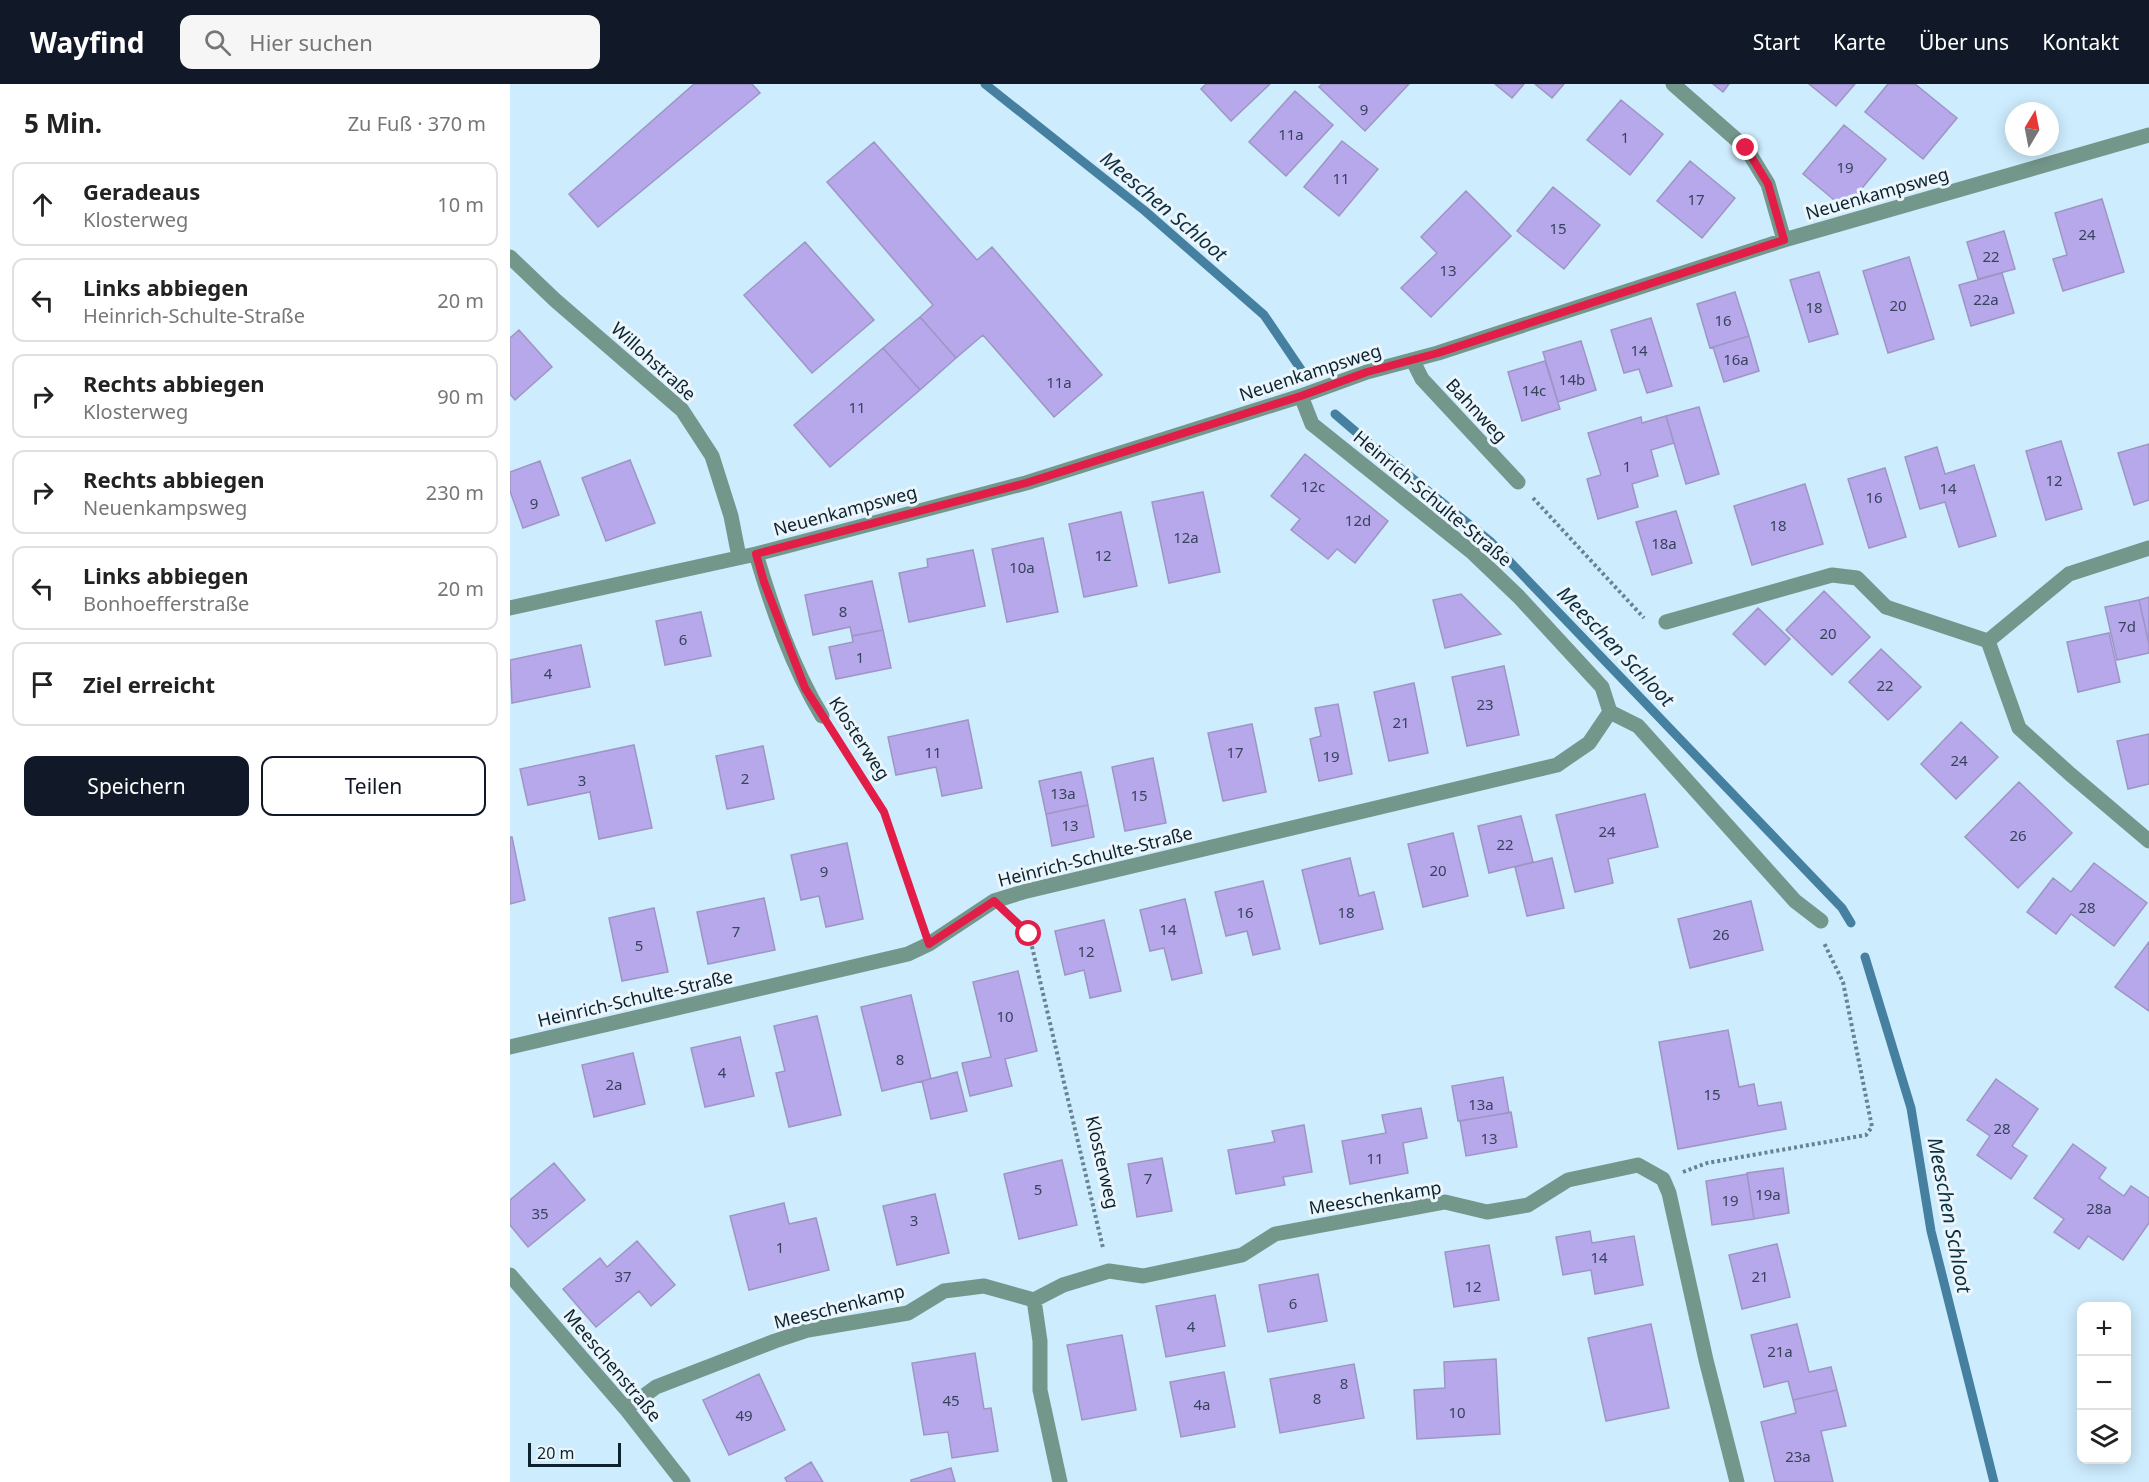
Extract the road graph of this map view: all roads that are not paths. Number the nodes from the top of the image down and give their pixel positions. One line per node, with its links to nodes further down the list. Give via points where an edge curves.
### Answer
1 (1673, 84): 3 (street, via 1746,148 1768,184)
2 (2149, 135): 3 (street, Neuenkampsweg)
3 (1784, 240): 5 (street, Neuenkampsweg)
4 (510, 257): 10 (street, Willohstraße, via 681,410 712,456)
5 (1413, 361): 6 (street, Neuenkampsweg, via 1367,372); 7 (street, Bahnweg, via 1422,379)
6 (1301, 396): 9 (street, Neuenkampsweg, via 1026,483); 14 (street, Heinrich-Schulte-Straße, via 1312,424 1473,553 1519,597 1602,687)
7 (1518, 482)
8 (2149, 548): 13 (street, via 2069,574)
9 (756, 554): 10 (street, Neuenkampsweg); 15 (street, Klosterweg, via 805,688)
10 (739, 557): 11 (street, Neuenkampsweg)
11 (510, 608)
12 (1666, 622): 13 (street, via 1833,574 1857,578 1886,607)
13 (1988, 641): 16 (street, via 2019,728)
14 (1610, 712): 17 (street, via 1638,726 1796,901); 18 (street, Heinrich-Schulte-Straße, via 1589,743 1557,765 994,901 908,954)
15 (822, 716)
16 (2149, 841)
17 (1821, 921)
18 (510, 1047)
19 (510, 1275): 21 (street, Meeschenstraße)
20 (1034, 1300): 21 (street, Meeschenkamp, via 984,1286 944,1291 908,1313 808,1330 775,1341 656,1387); 23 (street, via 1040,1341 1040,1390); 24 (street, Meeschenkamp, via 1063,1285 1109,1271 1143,1276 1242,1255 1275,1234 1445,1202 1486,1212 1528,1205 1568,1179 1638,1165 1663,1179 1669,1192)
21 (626, 1408): 22 (street, Meeschenstraße)
22 (682, 1482)
23 (1060, 1482)
24 (1737, 1482)

